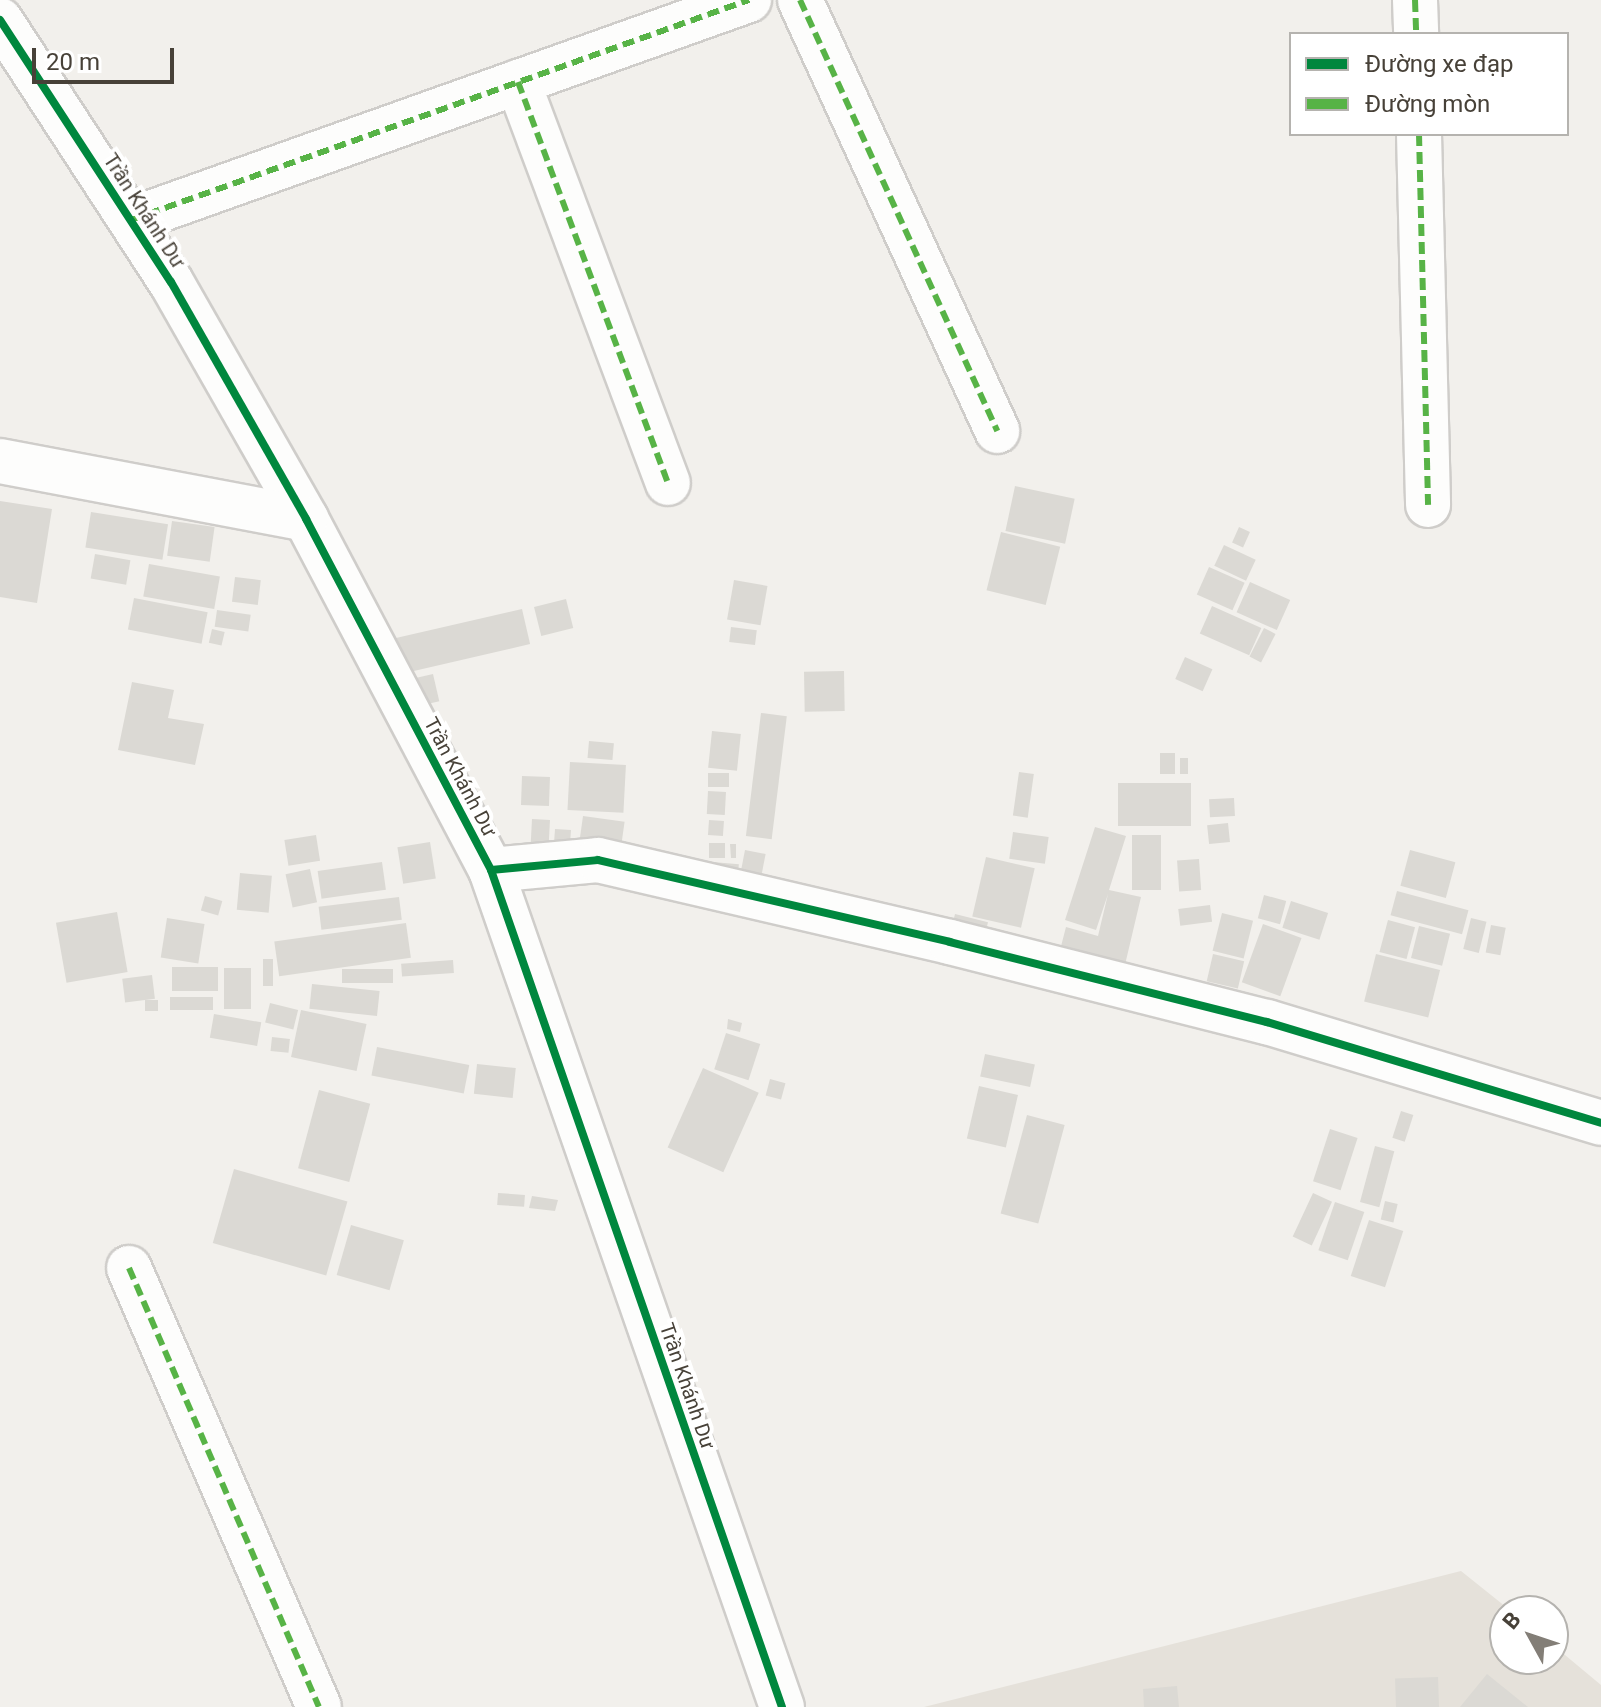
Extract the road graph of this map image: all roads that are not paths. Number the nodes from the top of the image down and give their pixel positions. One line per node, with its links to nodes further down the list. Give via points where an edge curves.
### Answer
1 (749, 0): 6 (street)
2 (800, 0): 9 (street)
3 (1415, 0): 5 (street)
4 (0, 20): 8 (street, Trần Khánh Dư)
5 (1416, 32)
6 (518, 82): 8 (street); 11 (street)
7 (1419, 136): 12 (street)
8 (131, 220): 13 (street, Trần Khánh Dư)
9 (997, 431)
10 (0, 461): 13 (street)
11 (668, 483)
12 (1428, 505)
13 (306, 519): 14 (street, Trần Khánh Dư)
14 (491, 870): 15 (street, via 598,860 1267,1022); 18 (street, Trần Khánh Dư)
15 (1601, 1123)
16 (129, 1268): 17 (street)
17 (319, 1707)
18 (782, 1707)

